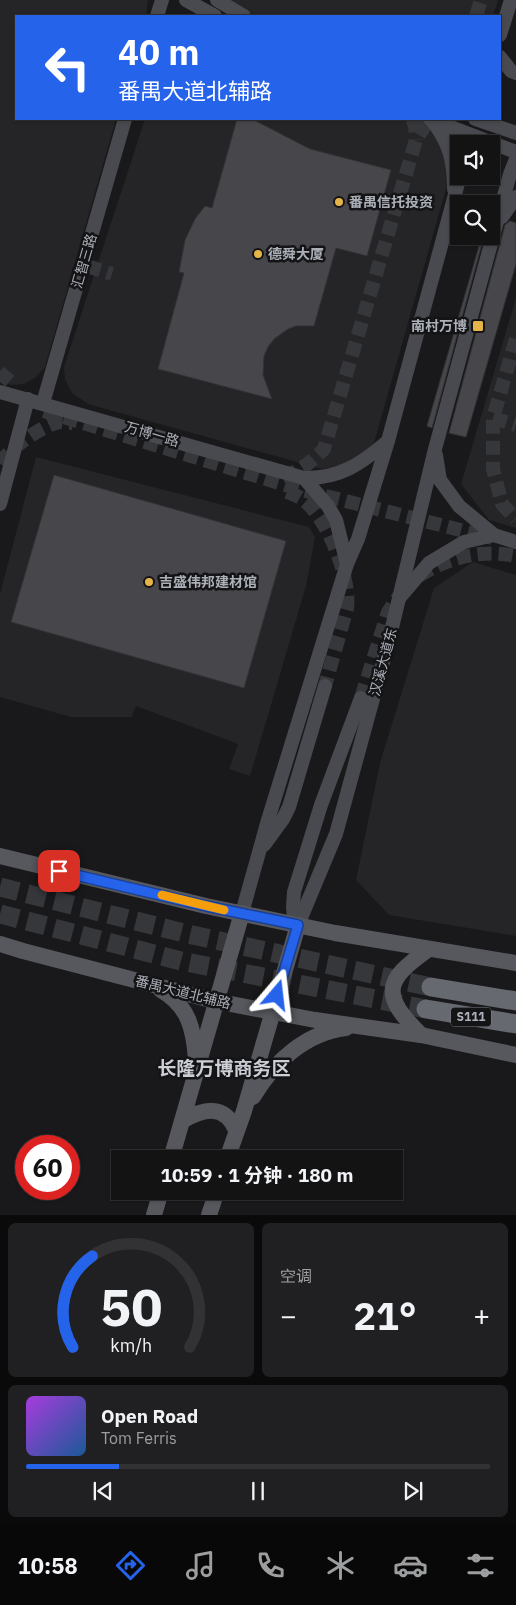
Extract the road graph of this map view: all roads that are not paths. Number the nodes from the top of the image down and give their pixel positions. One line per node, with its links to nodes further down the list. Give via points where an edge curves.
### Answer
1 (162, 0): 5 (street)
2 (186, 0): 6 (street)
3 (217, 0): 7 (street)
4 (511, 0): 8 (street)
5 (157, 15)
6 (213, 15)
7 (242, 15)
8 (501, 32)
9 (501, 59): 10 (street)
10 (516, 73)
11 (125, 120): 30 (street, 汇智三路)
12 (432, 120): 22 (street, via 445,138 452,157)
13 (433, 120): 17 (street)
14 (476, 120): 18 (street)
15 (479, 120): 16 (street)
16 (516, 133)
17 (463, 135)
18 (472, 135)
19 (500, 147): 20 (street)
20 (516, 152)
21 (516, 159): 24 (street, 汉溪大道东)
22 (454, 195)
23 (516, 197): 26 (street)
24 (500, 211)
25 (450, 215): 31 (street)
26 (500, 220)
27 (491, 245): 32 (street, 汉溪大道东)
28 (0, 392): 29 (street, 万博一路)
29 (28, 399): 30 (street, 万博一路); 34 (street)
30 (43, 403): 33 (street, 万博一路)
31 (388, 441): 33 (street, via 363,462 322,478); 37 (street, via 358,539)
32 (435, 449): 35 (street, via 440,480 459,506); 38 (street, 汉溪大道东)
33 (304, 478): 37 (street, via 336,520)
34 (0, 504)
35 (494, 535): 36 (street); 38 (street, via 464,542 429,563)
36 (516, 542)
37 (347, 564): 41 (street)
38 (399, 598): 44 (street, 汉溪大道东, via 336,834)
39 (325, 686): 41 (street, via 289,807)
40 (361, 698): 44 (street, via 321,805 294,892 294,918)
41 (260, 850): 43 (street)
42 (0, 856): 43 (main road)
43 (242, 914): 44 (main road); 50 (main road)
44 (298, 925): 46 (main road); 53 (main road, 汉溪大道东)
45 (0, 944): 48 (main road, 番禺大道北辅路)
46 (429, 949): 47 (main road); 56 (main road, via 406,965 393,983 393,1000 402,1016)
47 (516, 963)
48 (150, 984): 50 (main road, 番禺大道北辅路); 58 (main road, via 169,994 188,1016)
49 (431, 987): 51 (highway, S111)
50 (216, 1000): 53 (main road, 番禺大道北辅路); 58 (main road)
51 (516, 1001)
52 (426, 1009): 54 (highway, S111)
53 (272, 1012): 55 (main road, 番禺大道北辅路); 59 (main road, 汉溪大道东)
54 (516, 1024)
55 (364, 1026): 56 (main road, 番禺大道北辅路); 59 (main road, via 323,1034 298,1045 260,1085)
56 (421, 1035): 57 (main road, 番禺大道北辅路)
57 (516, 1055)
58 (197, 1068): 60 (main road)
59 (244, 1111): 61 (main road, 汉溪大道东)
60 (182, 1121): 61 (main road, via 198,1112 222,1113 230,1118); 62 (main road)
61 (236, 1130): 63 (main road, 汉溪大道东)
62 (174, 1150)
63 (230, 1150)
64 (158, 1200): 66 (main road)
65 (214, 1200): 67 (main road)
66 (154, 1215)
67 (209, 1215)

